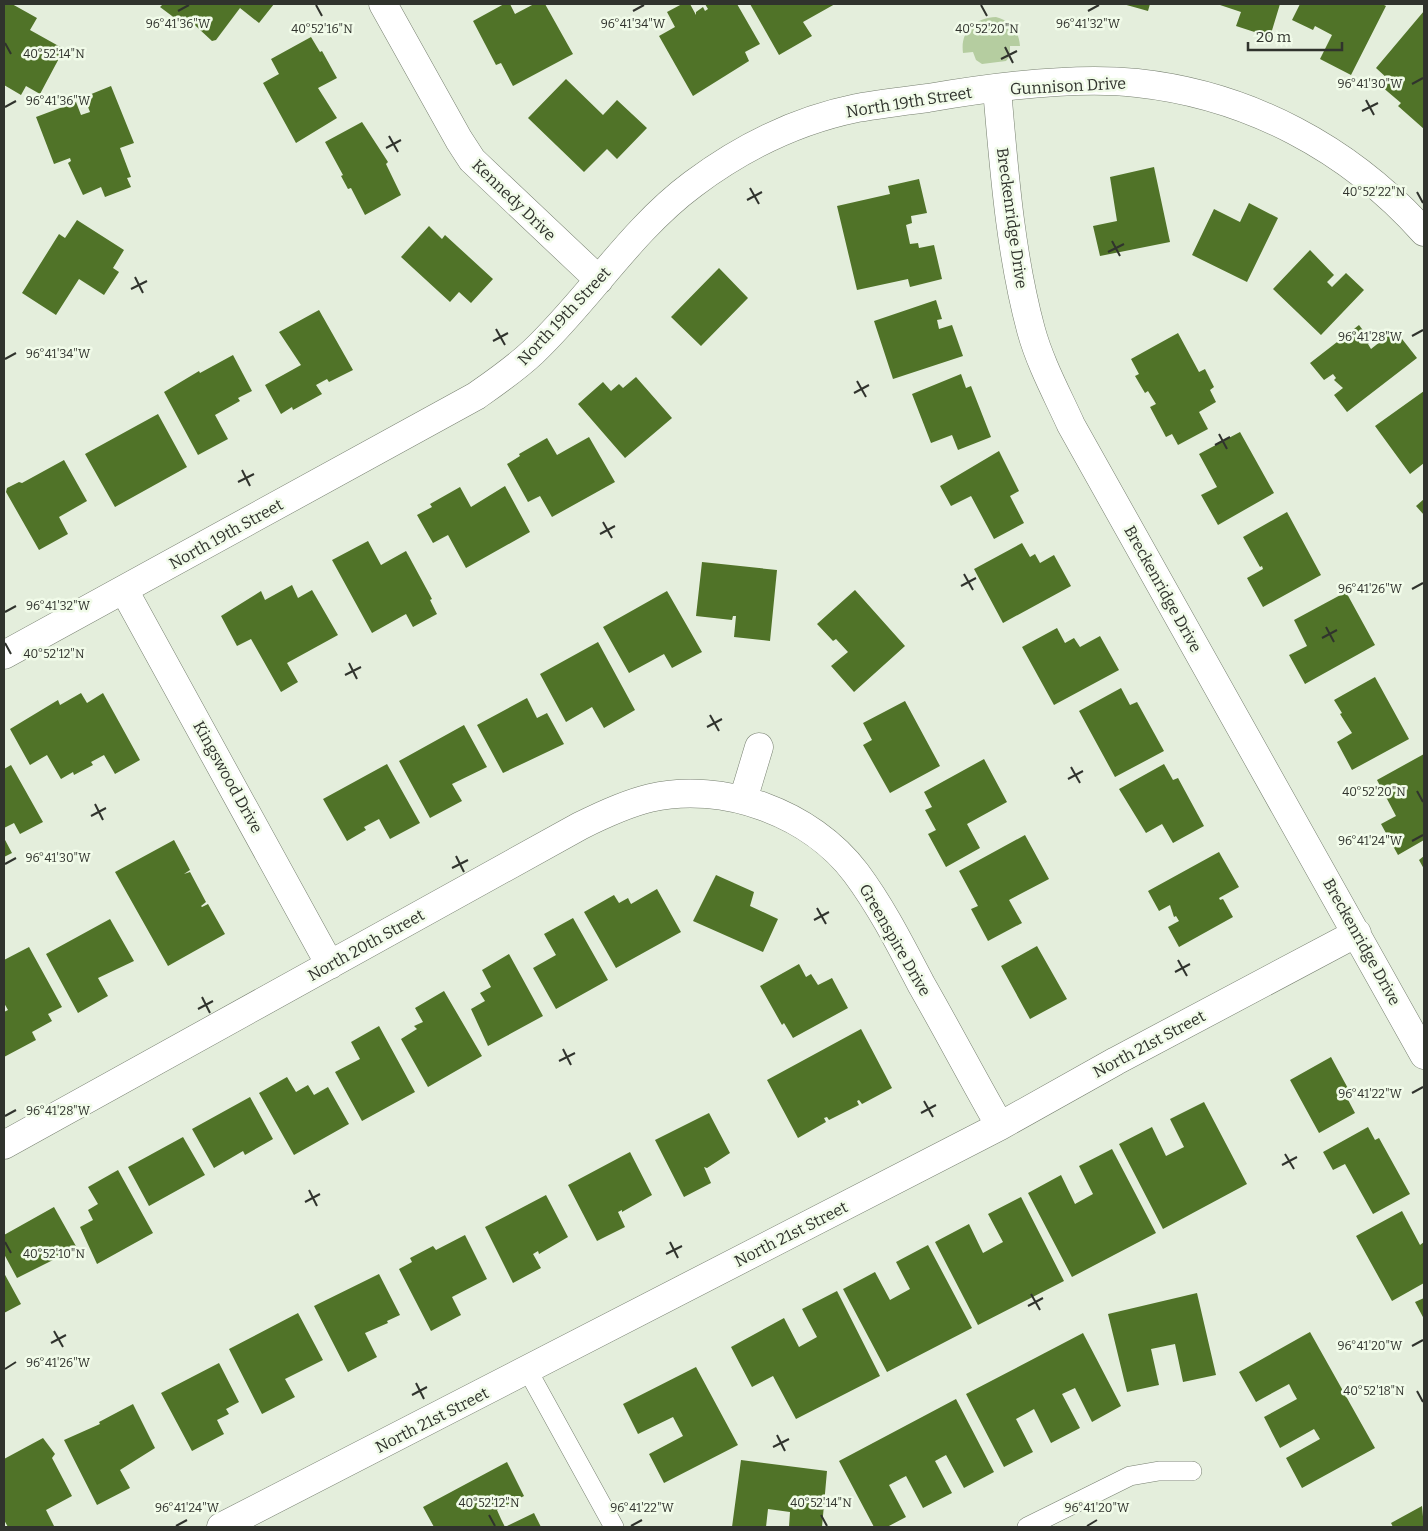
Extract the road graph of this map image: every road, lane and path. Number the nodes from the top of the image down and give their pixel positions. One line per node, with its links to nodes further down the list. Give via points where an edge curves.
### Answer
1 (383, 4): 4 (street, Kennedy Drive, via 472,160)
2 (997, 89): 3 (street, Gunnison Drive, via 1044,84 1135,83 1206,96 1249,110 1293,129 1349,163 1405,210); 4 (street, North 19th Street, via 858,108 775,135 716,168 672,200); 9 (street, Breckenridge Drive, via 1016,254 1027,313 1042,361 1071,425)
3 (1424, 232)
4 (599, 280): 5 (street, North 19th Street, via 534,351 476,396)
5 (124, 590): 6 (street, North 19th Street); 10 (street, Kingswood Drive)
6 (4, 655)
7 (759, 746): 8 (street)
8 (743, 800): 10 (street, North 20th Street, via 712,795 673,795 632,803 580,826); 12 (street, Greenspire Drive, via 773,811 812,832 855,872 881,910)
9 (1357, 933): 11 (street, Breckenridge Drive); 12 (street, North 21st Street)
10 (330, 965): 13 (street, North 20th Street)
11 (1424, 1055)
12 (1000, 1126): 14 (street, North 21st Street)
13 (4, 1145)
14 (528, 1371): 16 (street, North 21st Street); 17 (lane)
15 (1192, 1471): 18 (lane, via 1159,1471 1130,1476)
16 (221, 1527)
17 (614, 1527)
18 (1027, 1527)

